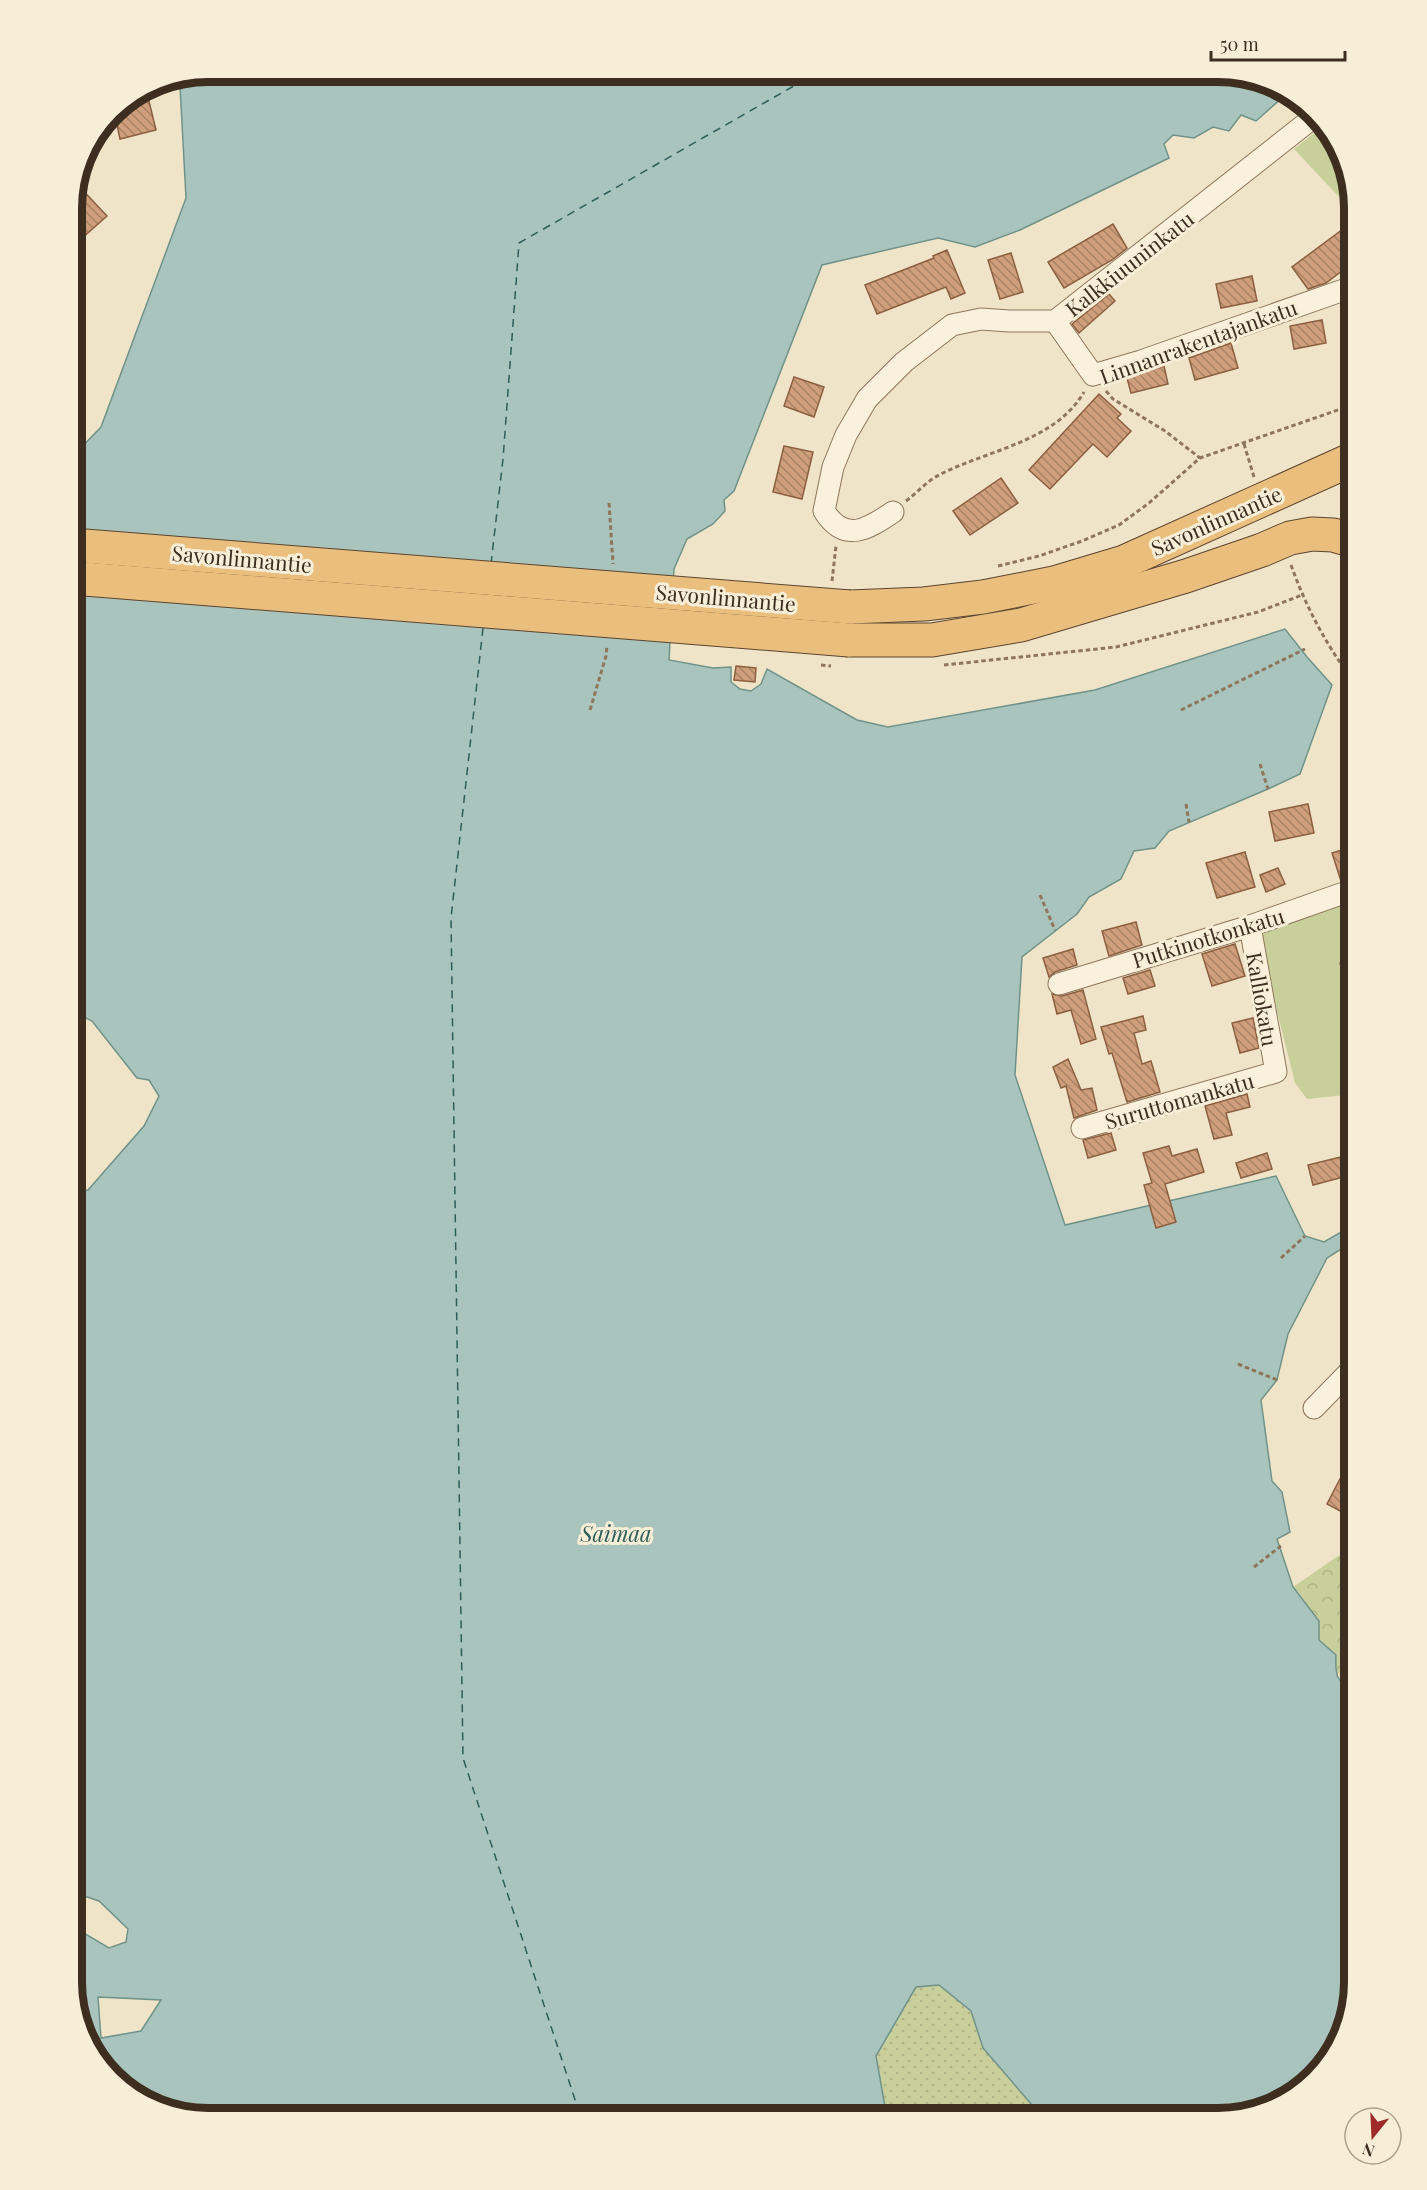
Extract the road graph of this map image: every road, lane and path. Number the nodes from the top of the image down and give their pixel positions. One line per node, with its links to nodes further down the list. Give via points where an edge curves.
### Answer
1 (1309, 121): 3 (street, Kalkkiuuninkatu)
2 (1344, 290): 4 (street, Linnanrakentajankatu)
3 (1055, 321): 4 (street); 11 (street, Kalkkiuuninkatu, via 981,319 952,325 904,362 867,399 833,467 824,510)
4 (1093, 375): 7 (path, via 1113,399); 10 (path, Linnanrakentajankatu, via 1075,406 1039,434 937,476)
5 (1344, 408): 6 (path)
6 (1244, 444): 7 (path); 9 (path)
7 (1200, 458): 15 (path, via 1119,525 1082,542)
8 (1344, 463): 18 (highway, Savonlinnantie, via 1124,562 1054,583 924,604)
9 (1256, 482)
10 (893, 512): 11 (street, via 853,532)
11 (838, 526): 18 (path)
12 (1344, 538): 16 (highway, Savonlinnantie, bridge, via 1312,534 1290,538 1186,576 1021,625 932,640 849,640)
13 (83, 546): 18 (highway, Savonlinnantie, bridge)
14 (1291, 563): 17 (path)
15 (988, 569)
16 (83, 579)
17 (1302, 595): 20 (path, via 1258,612 1116,647); 21 (path)
18 (841, 596)
19 (1305, 649): 22 (path)
20 (936, 666)
21 (1344, 666)
22 (1180, 710)
23 (1260, 764): 24 (path)
24 (1268, 789)
25 (1186, 804): 26 (path)
26 (1189, 822)
27 (1344, 893): 29 (street, Putkinotkonkatu)
28 (1040, 895): 30 (path)
29 (1250, 926): 31 (street, Putkinotkonkatu); 32 (street, Kalliokatu)
30 (1055, 930)
31 (1059, 984)
32 (1276, 1072): 33 (street, Suruttomankatu)
33 (1082, 1128)
34 (1305, 1236): 35 (path)
35 (1281, 1258)
36 (1238, 1364): 38 (path)
37 (1344, 1377): 39 (street)
38 (1277, 1380)
39 (1314, 1408)
40 (1281, 1546): 41 (path)
41 (1254, 1567)

